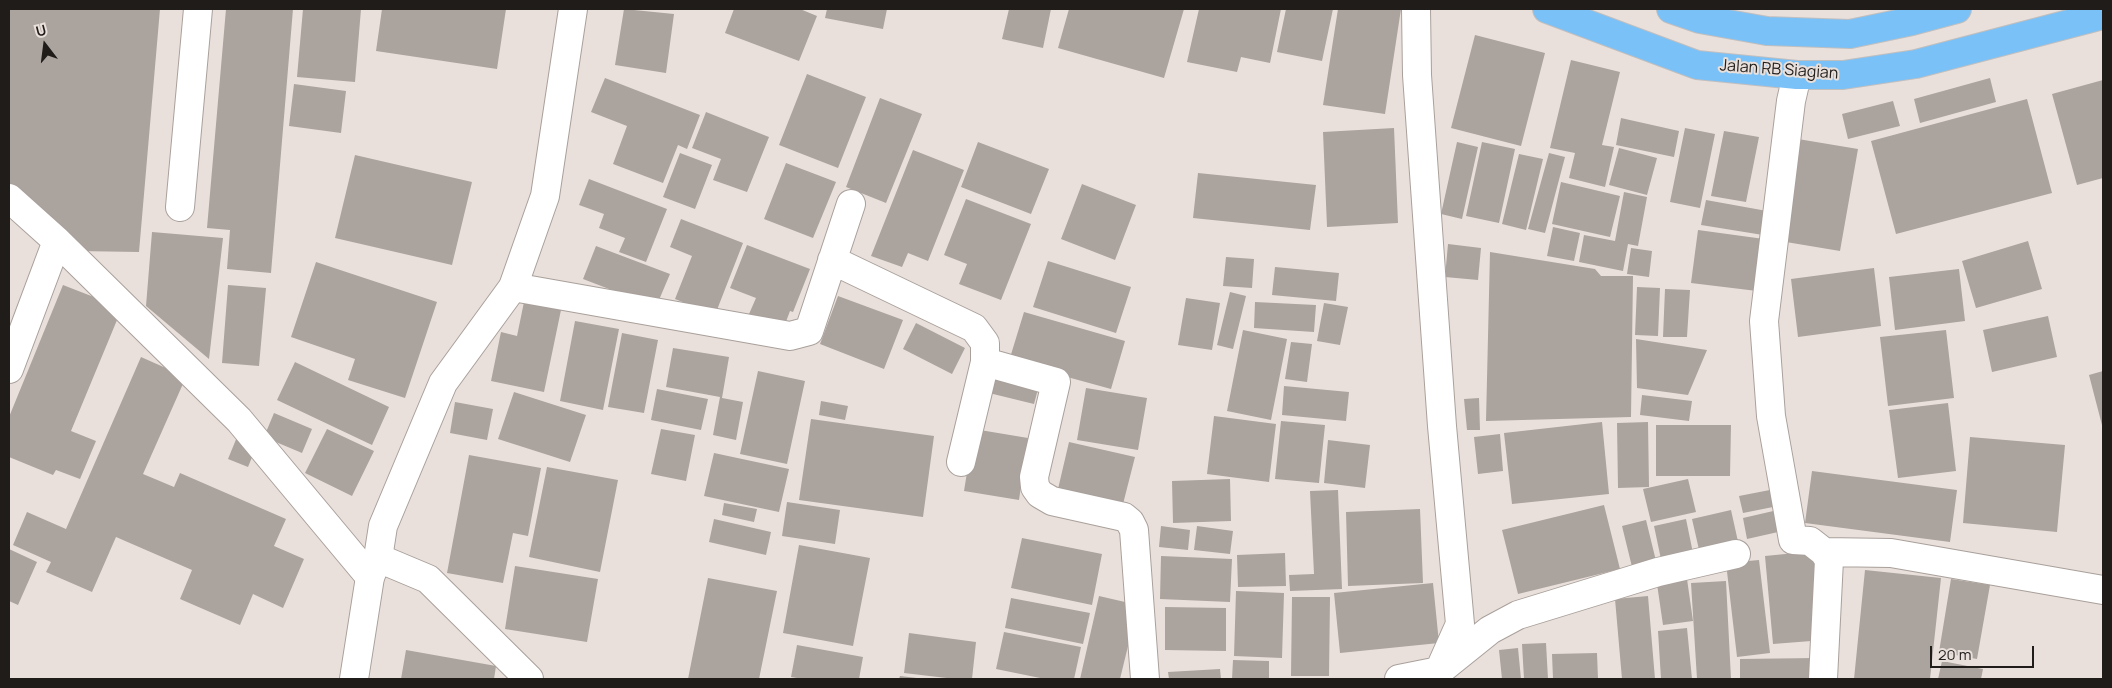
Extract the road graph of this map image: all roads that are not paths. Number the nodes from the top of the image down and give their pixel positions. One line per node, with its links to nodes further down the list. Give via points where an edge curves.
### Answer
1 (198, 9): 12 (street)
2 (573, 9): 15 (street, via 544,196)
3 (1416, 9): 23 (street, via 1418,94 1460,624)
4 (1547, 9): 9 (highway, Jalan RB Siagian, via 1697,64)
5 (1671, 9): 7 (highway)
6 (1958, 9): 7 (highway, via 1850,34 1767,31)
7 (1700, 14)
8 (2103, 15): 9 (highway, Jalan RB Siagian, via 1916,64 1843,75)
9 (1796, 75): 19 (street, via 1764,321 1771,416 1793,540 1810,541)
10 (9, 198): 13 (street)
11 (851, 204): 14 (street)
12 (180, 207)
13 (57, 241): 17 (street); 21 (street, via 239,420)
14 (832, 260): 15 (street, via 809,331 790,336); 16 (street, via 974,328 985,343)
15 (513, 287): 21 (street, via 443,384 383,526)
16 (985, 362): 18 (street); 26 (street, via 1056,382 1034,477 1040,494 1052,501 1124,517 1130,522 1134,530)
17 (9, 369)
18 (961, 462)
19 (1824, 552): 22 (street, via 1891,553); 28 (street, via 1829,560)
20 (1736, 554): 23 (street, via 1658,572 1518,615 1490,630)
21 (374, 568): 24 (street); 25 (street, via 428,580)
22 (2103, 590)
23 (1439, 675): 27 (street)
24 (354, 679)
25 (529, 679)
26 (1145, 679)
27 (1399, 679)
28 (1823, 679)

